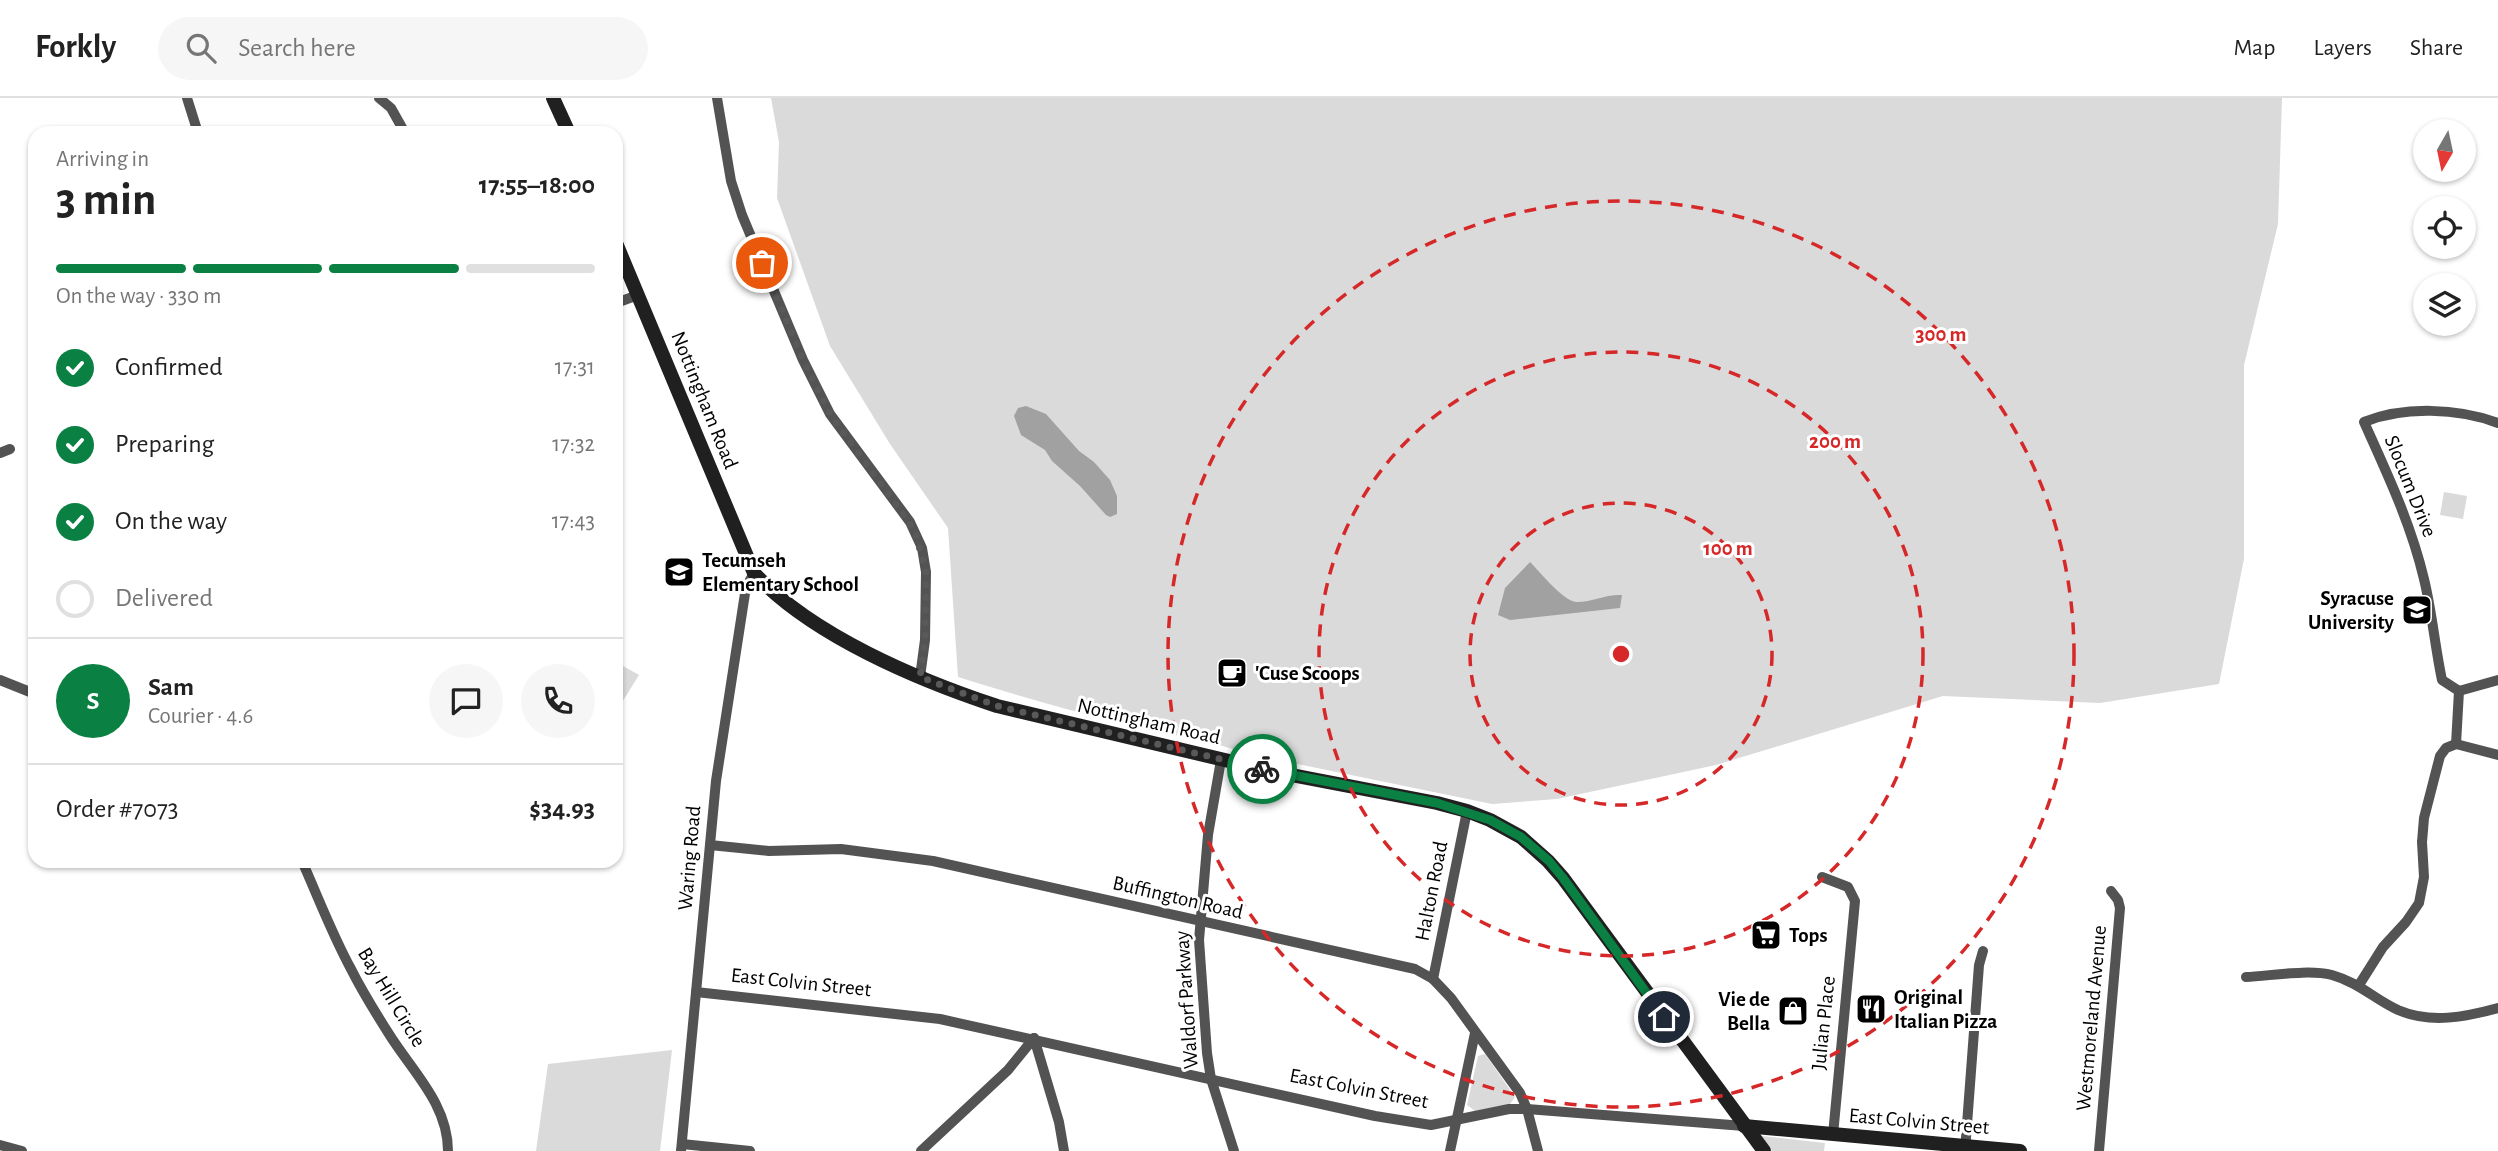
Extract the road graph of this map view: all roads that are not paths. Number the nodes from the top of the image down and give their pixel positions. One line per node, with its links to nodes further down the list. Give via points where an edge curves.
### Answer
1 (187, 98): 5 (street)
2 (379, 98): 6 (street)
3 (553, 98): 7 (street)
4 (717, 98): 13 (street, via 742,215 803,360 830,414 910,522 922,548 925,640)
5 (196, 126)
6 (401, 126)
7 (566, 126)
8 (623, 260): 9 (street, Nottingham Road)
9 (638, 295): 10 (street); 12 (street, Nottingham Road)
10 (623, 300)
11 (2498, 423): 17 (street, Slocum Drive, via 2479,416 2430,412 2364,422 2416,549 2442,680)
12 (754, 573): 13 (street, Nottingham Road, via 787,604 819,625); 22 (street, Waring Road, via 746,587)
13 (920, 677): 20 (street, Nottingham Road, via 997,706)
14 (0, 680): 16 (street)
15 (2498, 680): 17 (street)
16 (28, 691)
17 (2459, 691): 18 (street)
18 (2456, 744): 19 (street); 30 (street, via 2440,756 2429,793 2419,904)
19 (2498, 755)
20 (1221, 760): 21 (street, Nottingham Road); 26 (street, Waldorf Parkway)
21 (1467, 811): 29 (street, Halton Road); 38 (street, Nottingham Road, via 1521,837 1549,861)
22 (710, 845): 26 (street, Buffington Road, via 882,853); 31 (street, Waring Road)
23 (305, 868): 44 (street, Bay Hill Circle, via 351,970 433,1097 443,1118)
24 (1822, 877): 39 (street, Julian Place, via 1848,887 1855,901)
25 (2111, 891): 53 (street, Westmoreland Avenue, via 2120,908)
26 (1200, 921): 29 (street, Buffington Road, via 1415,969); 35 (street, Waldorf Parkway)
27 (1983, 951): 42 (street)
28 (2246, 977): 30 (street, via 2316,973)
29 (1433, 979): 33 (street, Buffington Road)
30 (2359, 985): 32 (street, via 2398,1009 2425,1018)
31 (696, 992): 34 (street, East Colvin Street, via 899,1013); 41 (street, Waring Road)
32 (2498, 1008)
33 (1475, 1032): 36 (street, Buffington Road); 37 (street)
34 (1034, 1038): 35 (street, East Colvin Street); 46 (street, via 1008,1070); 47 (street)
35 (1211, 1079): 37 (street, East Colvin Street, via 1376,1116 1430,1125); 48 (street, Waldorf Parkway)
36 (1527, 1108): 37 (street, East Colvin Street); 38 (street, East Colvin Street); 50 (street, Buffington Road)
37 (1457, 1121): 49 (street)
38 (1744, 1126): 39 (street, East Colvin Street); 51 (street, Nottingham Road)
39 (1832, 1142): 42 (street, East Colvin Street)
40 (0, 1145): 43 (street)
41 (681, 1147): 45 (street)
42 (1965, 1149): 52 (street, East Colvin Street)
43 (22, 1151)
44 (448, 1151)
45 (750, 1151)
46 (921, 1151)
47 (1064, 1151)
48 (1234, 1151)
49 (1450, 1151)
50 (1538, 1151)
51 (1764, 1151)
52 (2020, 1151)
53 (2099, 1151)

